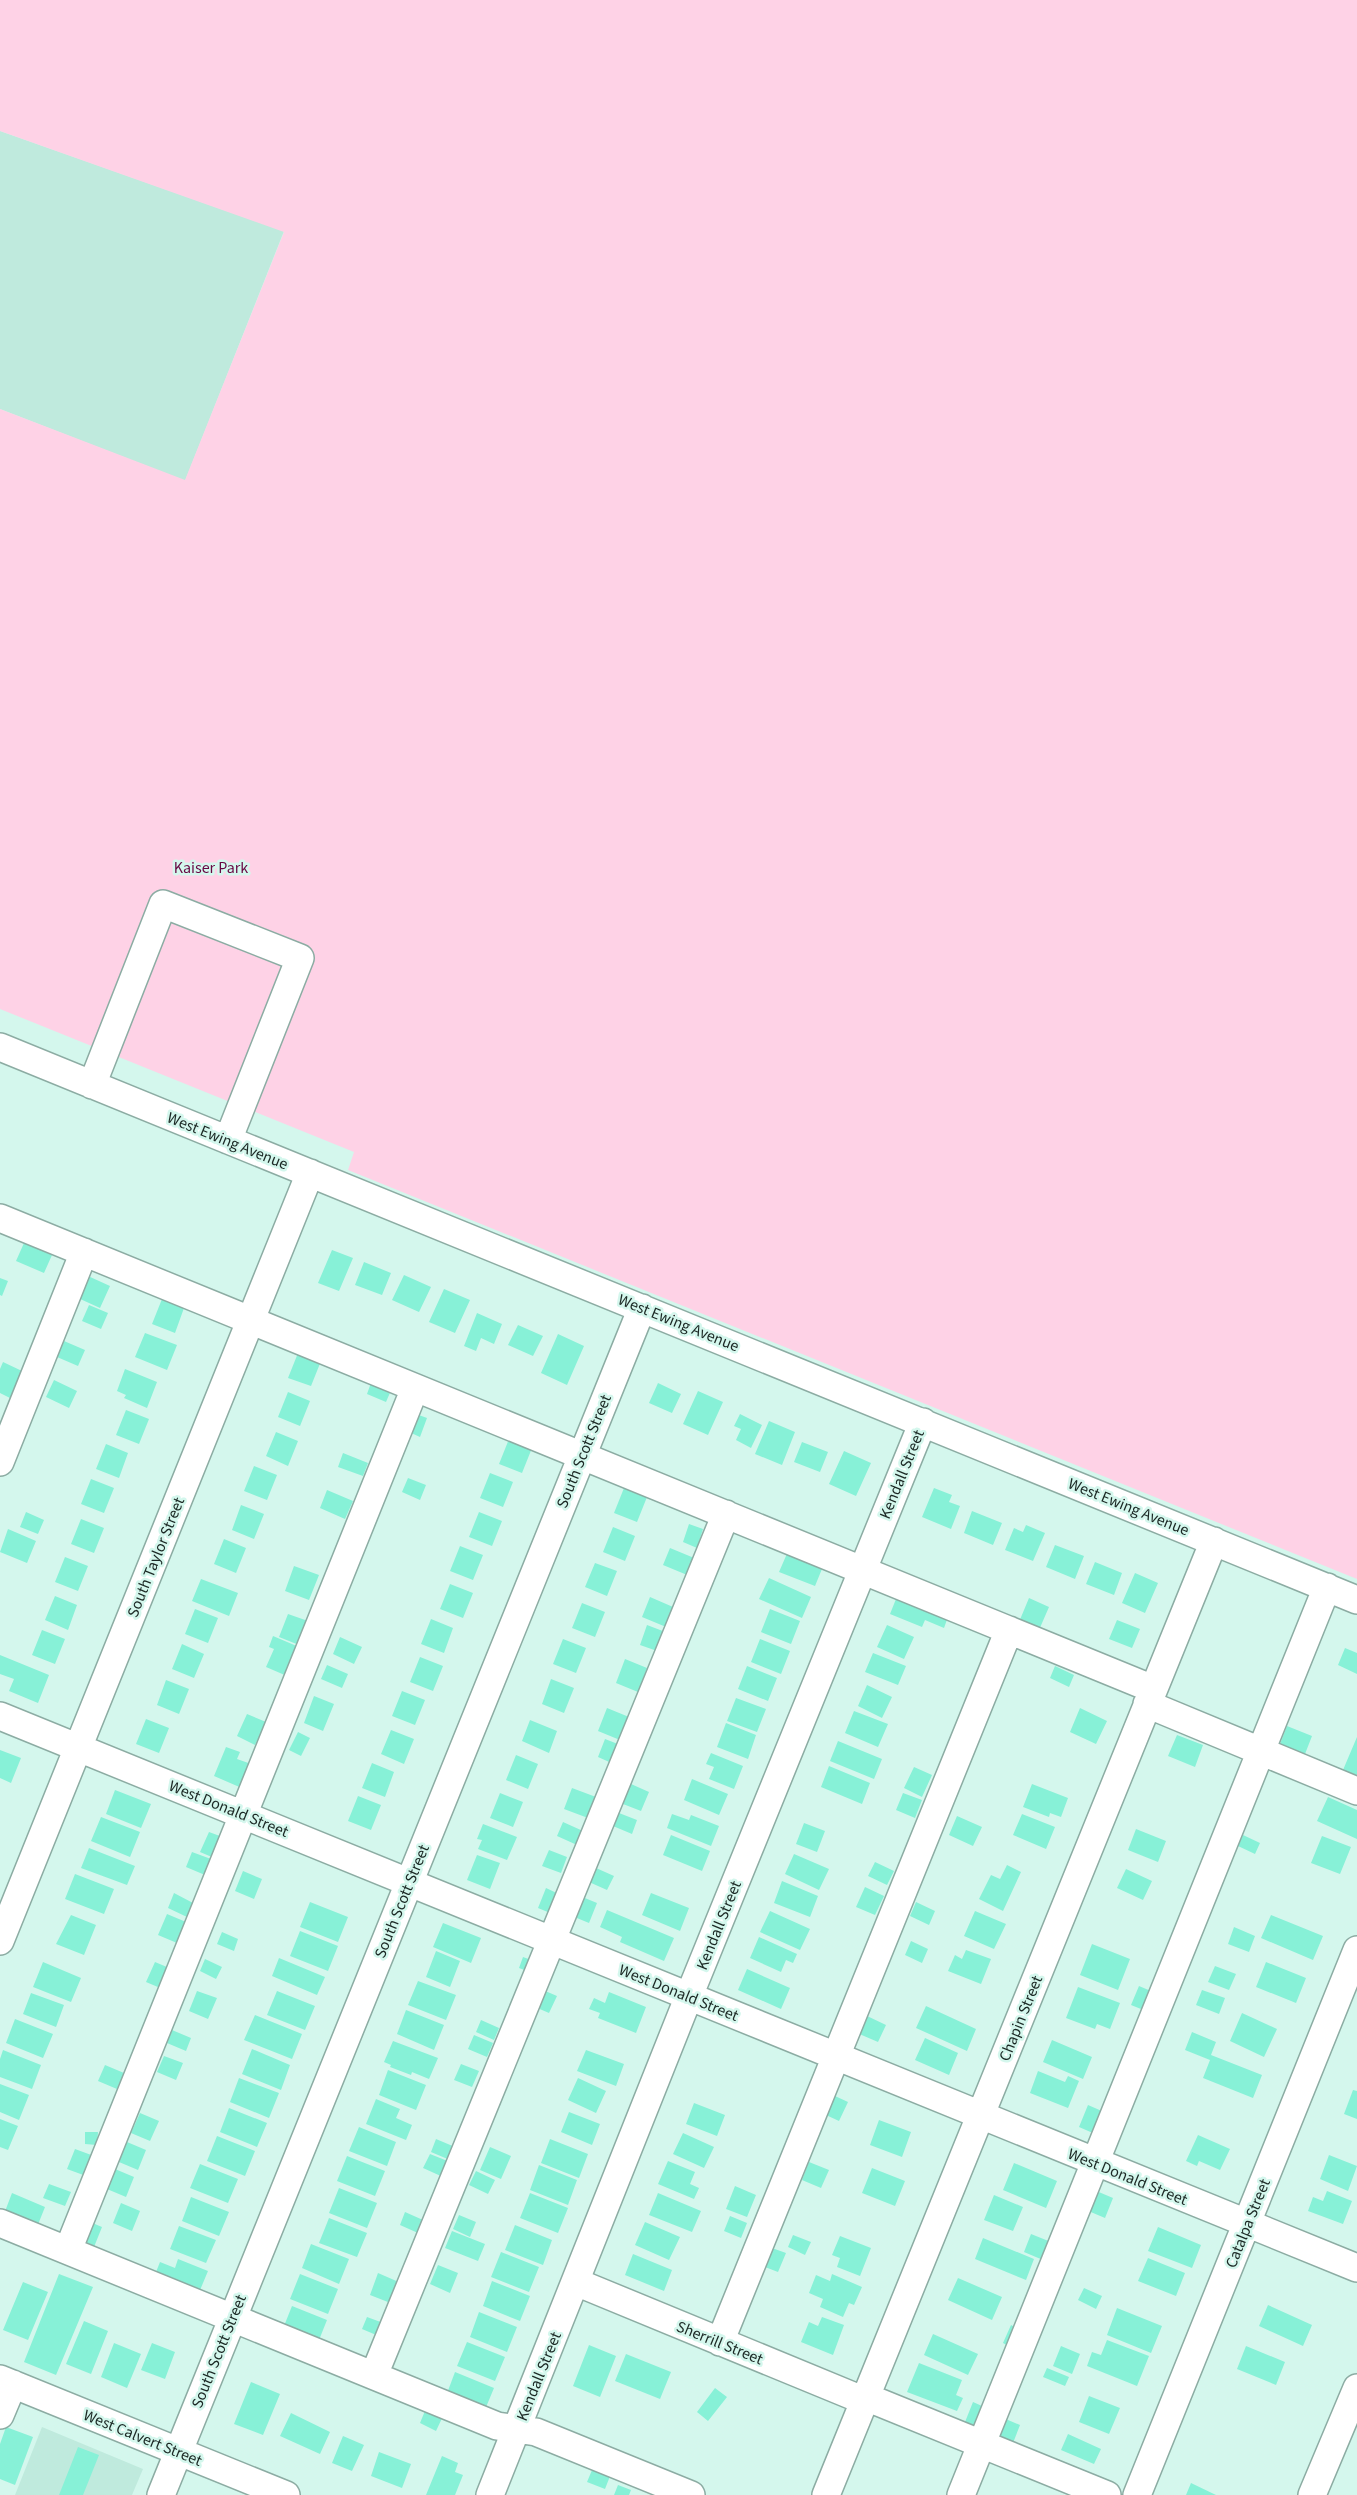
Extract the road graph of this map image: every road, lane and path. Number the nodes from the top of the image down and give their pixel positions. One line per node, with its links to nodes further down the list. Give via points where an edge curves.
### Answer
1 (0, 1047): 2 (street, West Ewing Avenue)
2 (92, 1085): 3 (street, West Ewing Avenue); 3 (street, via 164,904 300,958)
3 (228, 1140): 4 (street, West Ewing Avenue)
4 (310, 1173): 7 (street, West Ewing Avenue); 8 (street, South Taylor Street)
5 (0, 1218): 6 (street)
6 (84, 1252): 8 (street); 12 (street)
7 (642, 1308): 10 (street, West Ewing Avenue); 11 (street, South Scott Street)
8 (251, 1320): 9 (street); 21 (street, South Taylor Street)
9 (415, 1388): 11 (street); 24 (street)
10 (923, 1422): 14 (street, West Ewing Avenue); 15 (street, Kendall Street)
11 (581, 1455): 13 (street); 25 (street, South Scott Street)
12 (0, 1462)
13 (726, 1514): 15 (street); 26 (street)
14 (1214, 1541): 16 (street, West Ewing Avenue); 19 (street, Chapin Street)
15 (862, 1570): 18 (street); 29 (street, Kendall Street)
16 (1327, 1587): 17 (street, West Ewing Avenue); 22 (street)
17 (1357, 1600)
18 (1009, 1630): 19 (street); 30 (street)
19 (1150, 1696): 22 (street); 31 (street, Chapin Street)
20 (0, 1716): 21 (street, West Donald Street)
21 (78, 1748): 24 (street, West Donald Street); 27 (street, South Taylor Street)
22 (1261, 1752): 23 (street); 32 (street)
23 (1357, 1791)
24 (245, 1814): 25 (street, West Donald Street); 35 (street)
25 (408, 1881): 26 (street, West Donald Street); 38 (street, South Scott Street)
26 (552, 1940): 29 (street, West Donald Street); 40 (street)
27 (0, 1941)
28 (1357, 1950): 34 (street, Catalpa Street)
29 (689, 1996): 30 (street, West Donald Street); 37 (street, Kendall Street)
30 (836, 2056): 31 (street, West Donald Street); 39 (street)
31 (980, 2116): 32 (street, West Donald Street); 43 (street, Chapin Street)
32 (1095, 2162): 34 (street, West Donald Street); 46 (street)
33 (0, 2223): 35 (street)
34 (1247, 2224): 36 (street, West Donald Street); 55 (street, Catalpa Street)
35 (68, 2250): 38 (street)
36 (1357, 2268)
37 (576, 2282): 39 (street, Sherrill Street); 45 (street, Kendall Street)
38 (232, 2318): 40 (street); 47 (street, South Scott Street)
39 (720, 2342): 43 (street, Sherrill Street)
40 (374, 2375): 45 (street, via 497,2426)
41 (6, 2381): 44 (street); 47 (street, West Calvert Street)
42 (1357, 2388): 56 (street)
43 (865, 2399): 46 (street, Sherrill Street); 52 (street, Chapin Street)
44 (0, 2415)
45 (516, 2428): 50 (street, Kendall Street); 51 (street, via 536,2432)
46 (982, 2444): 53 (street); 54 (street, Sherrill Street)
47 (178, 2451): 48 (street, South Scott Street); 49 (street, West Calvert Street)
48 (161, 2495)
49 (285, 2495)
50 (490, 2495)
51 (691, 2495)
52 (826, 2495)
53 (962, 2495)
54 (1107, 2495)
55 (1137, 2495)
56 (1312, 2495)

